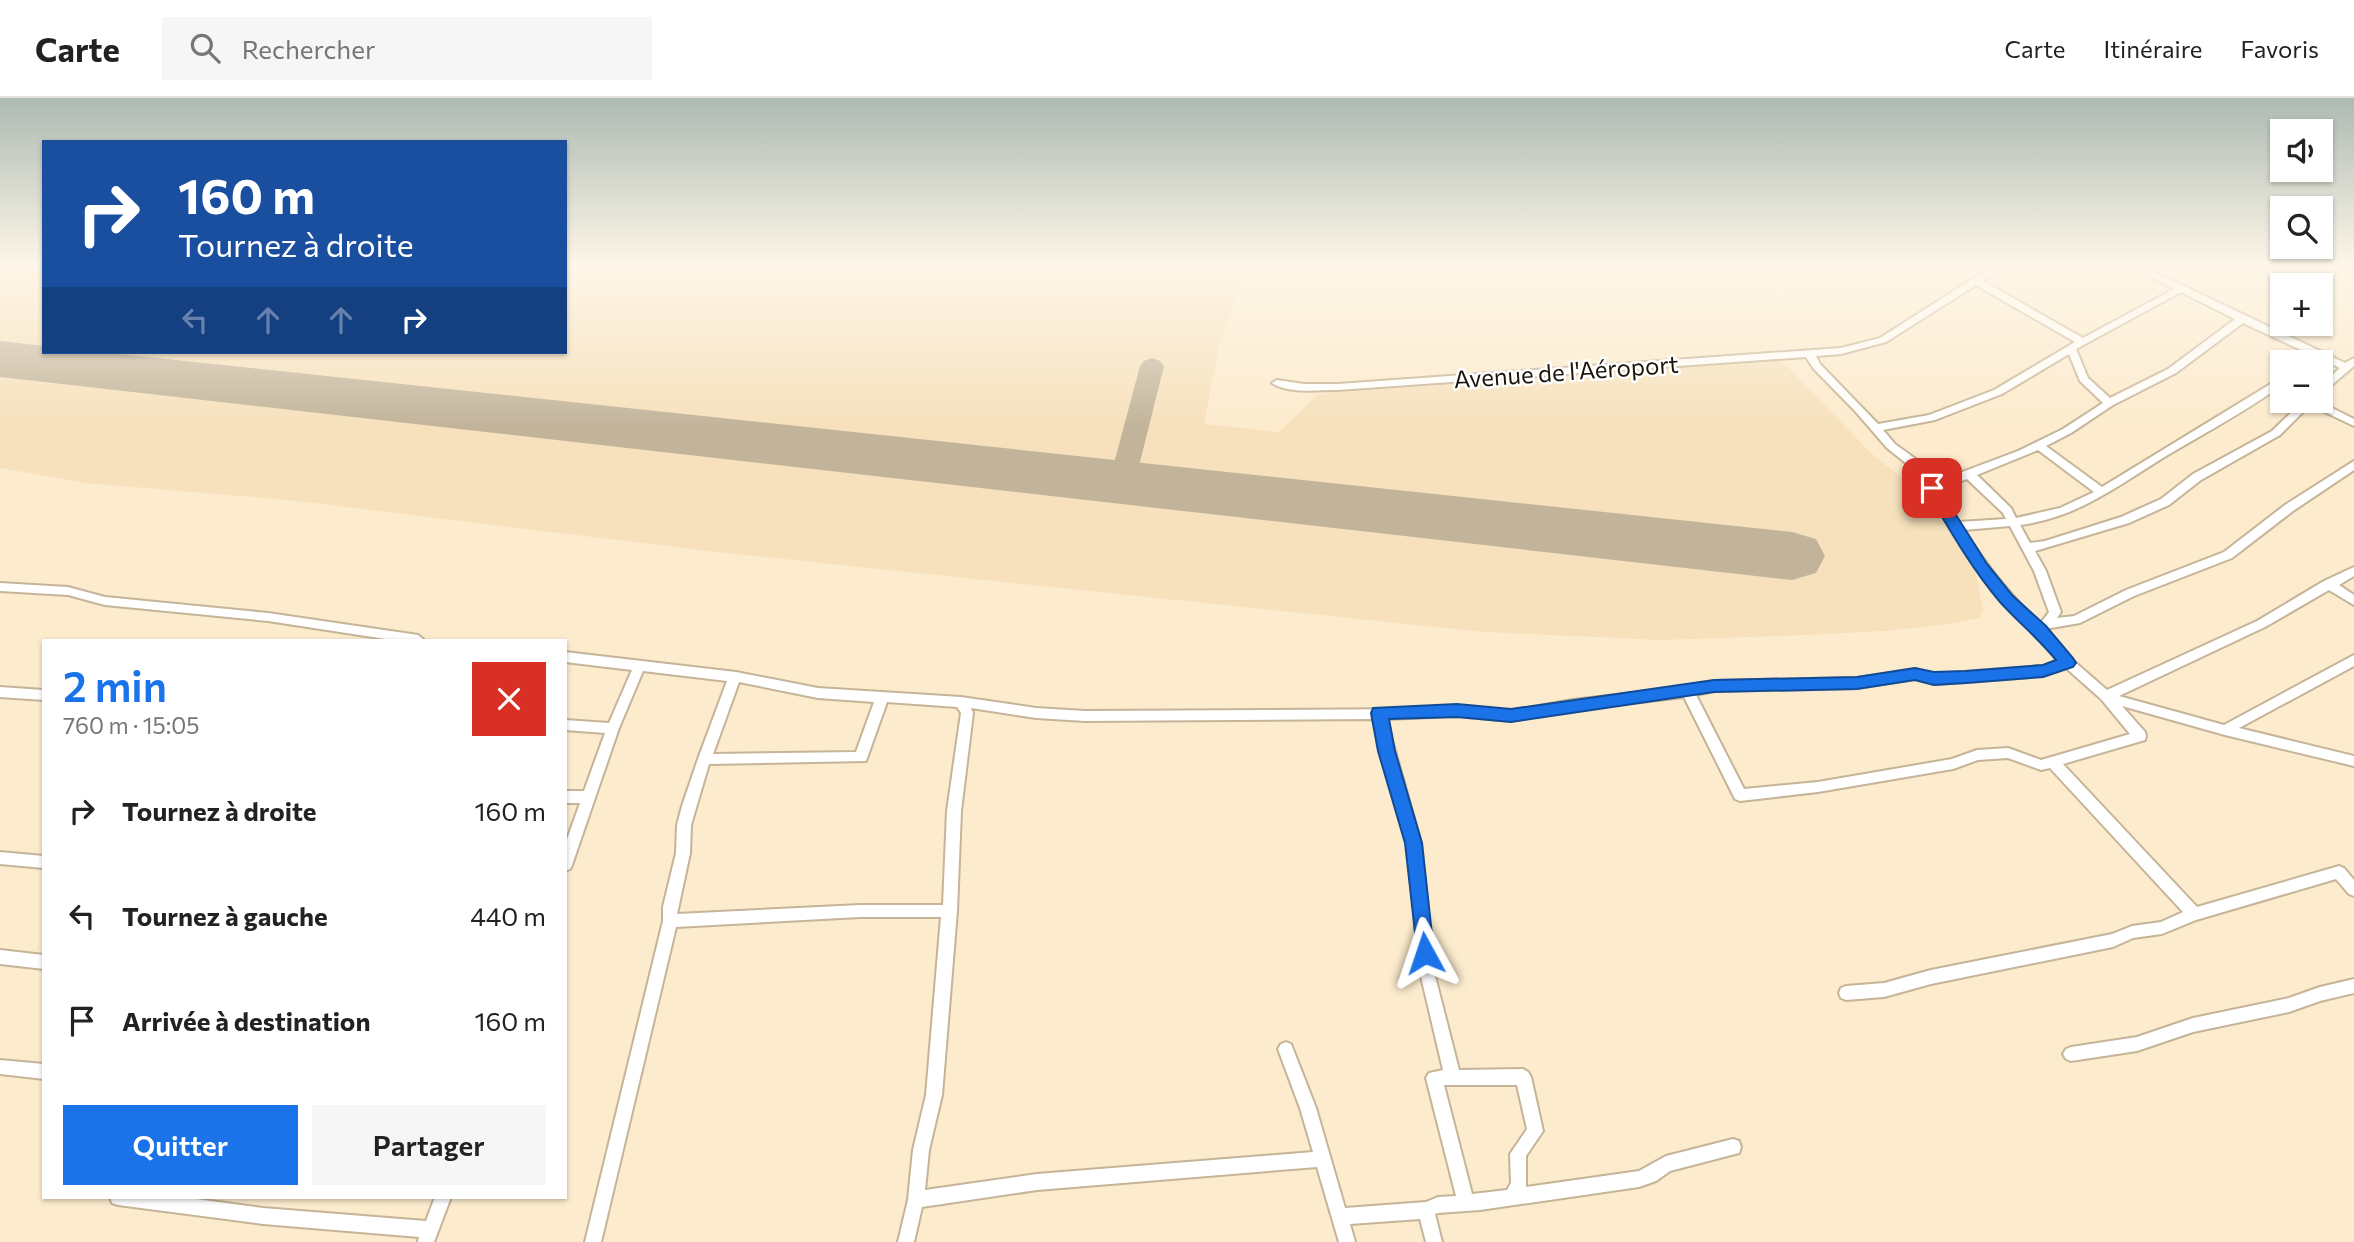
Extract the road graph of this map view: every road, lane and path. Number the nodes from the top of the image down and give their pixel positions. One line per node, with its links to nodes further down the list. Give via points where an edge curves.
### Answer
1 (1915, 319): 8 (street, Avenue de l'Aéroport, via 1883,340)
2 (2043, 319): 5 (street)
3 (2124, 319): 5 (street)
4 (2242, 319): 7 (street); 14 (street, via 2172,371)
5 (2083, 342): 6 (street)
6 (2071, 348): 14 (street, via 2084,379); 18 (street, via 1998,392 1931,418)
7 (2308, 350)
8 (1810, 354): 12 (street, Avenue de l'Aéroport, via 1338,387); 18 (street)
9 (2333, 358): 10 (street)
10 (2351, 364): 11 (street)
11 (2333, 380)
12 (1277, 383)
13 (2270, 389): 23 (street)
14 (2109, 403): 19 (street)
15 (2297, 413): 26 (street, via 2276,433 2197,477 2165,502 2125,520)
16 (2333, 413): 17 (street)
17 (2354, 424)
18 (1875, 428): 22 (street, via 1916,465)
19 (2039, 446): 21 (street); 23 (street)
20 (2354, 465): 31 (street, via 2228,555 2130,593 2076,620)
21 (1969, 474): 22 (street); 24 (street, via 2007,511)
22 (1932, 488): 25 (street)
23 (2102, 492): 24 (street, via 2048,516)
24 (2012, 522): 25 (street); 26 (street)
25 (1958, 526): 31 (street, via 2006,598)
26 (2027, 548): 31 (street, via 2053,600 2055,612)
27 (2354, 571): 28 (street)
28 (2329, 584): 30 (street); 41 (street, via 2261,624)
29 (0, 587): 32 (street, via 68,591 104,601 268,617)
30 (2354, 601)
31 (2043, 627): 35 (street)
32 (411, 639)
33 (567, 657): 36 (street)
34 (2354, 660): 47 (street)
35 (2068, 663): 39 (street, via 2043,671 1966,677 1934,679 1915,674 1857,683 1714,686); 41 (street)
36 (639, 667): 37 (street); 46 (street)
37 (736, 677): 42 (street, via 818,693); 48 (street)
38 (0, 692): 40 (street)
39 (1688, 692): 44 (street, via 1511,716 1457,711); 50 (street, via 1740,796 1953,764 1977,755 2008,753 2041,765)
40 (42, 695)
41 (2106, 696): 47 (street); 50 (street, via 2140,736)
42 (882, 698): 43 (street); 48 (street, via 861,757)
43 (961, 702): 44 (street, via 1085,716); 57 (street, via 967,713 954,811)
44 (1379, 713): 68 (street, via 1413,843 1427,972)
45 (567, 725): 46 (street)
46 (613, 728): 52 (street)
47 (2225, 730): 49 (street)
48 (704, 759): 59 (street, via 684,825)
49 (2354, 761)
50 (2054, 762): 58 (street)
51 (567, 797): 52 (street)
52 (590, 797): 54 (street)
53 (0, 858): 55 (street)
54 (567, 860)
55 (42, 862)
56 (2354, 890): 58 (street, via 2339,872)
57 (950, 911): 59 (street); 74 (street, via 934,1095 921,1150)
58 (2194, 914): 63 (street, via 2162,928 2070,951 1884,990)
59 (670, 921): 79 (street)
60 (0, 957): 61 (street)
61 (42, 962)
62 (2354, 986): 65 (street, via 2193,1025 2137,1044)
63 (1846, 993)
64 (1286, 1049): 70 (street)
65 (2071, 1054)
66 (0, 1067): 67 (street)
67 (42, 1072)
68 (1453, 1078): 71 (street, via 1523,1077 1535,1131 1518,1154 1519,1184); 75 (street, via 1434,1078)
69 (1733, 1147): 71 (street, via 1666,1164 1639,1179)
70 (1322, 1159): 74 (street, via 1037,1182); 77 (street)
71 (1513, 1196): 75 (street)
72 (133, 1199): 78 (street)
73 (442, 1199): 78 (street)
74 (916, 1200): 80 (street)
75 (1466, 1202): 76 (street)
76 (1426, 1210): 77 (street); 82 (street)
77 (1340, 1217): 81 (street)
78 (428, 1236)
79 (593, 1242)
80 (906, 1242)
81 (1347, 1242)
82 (1434, 1242)

